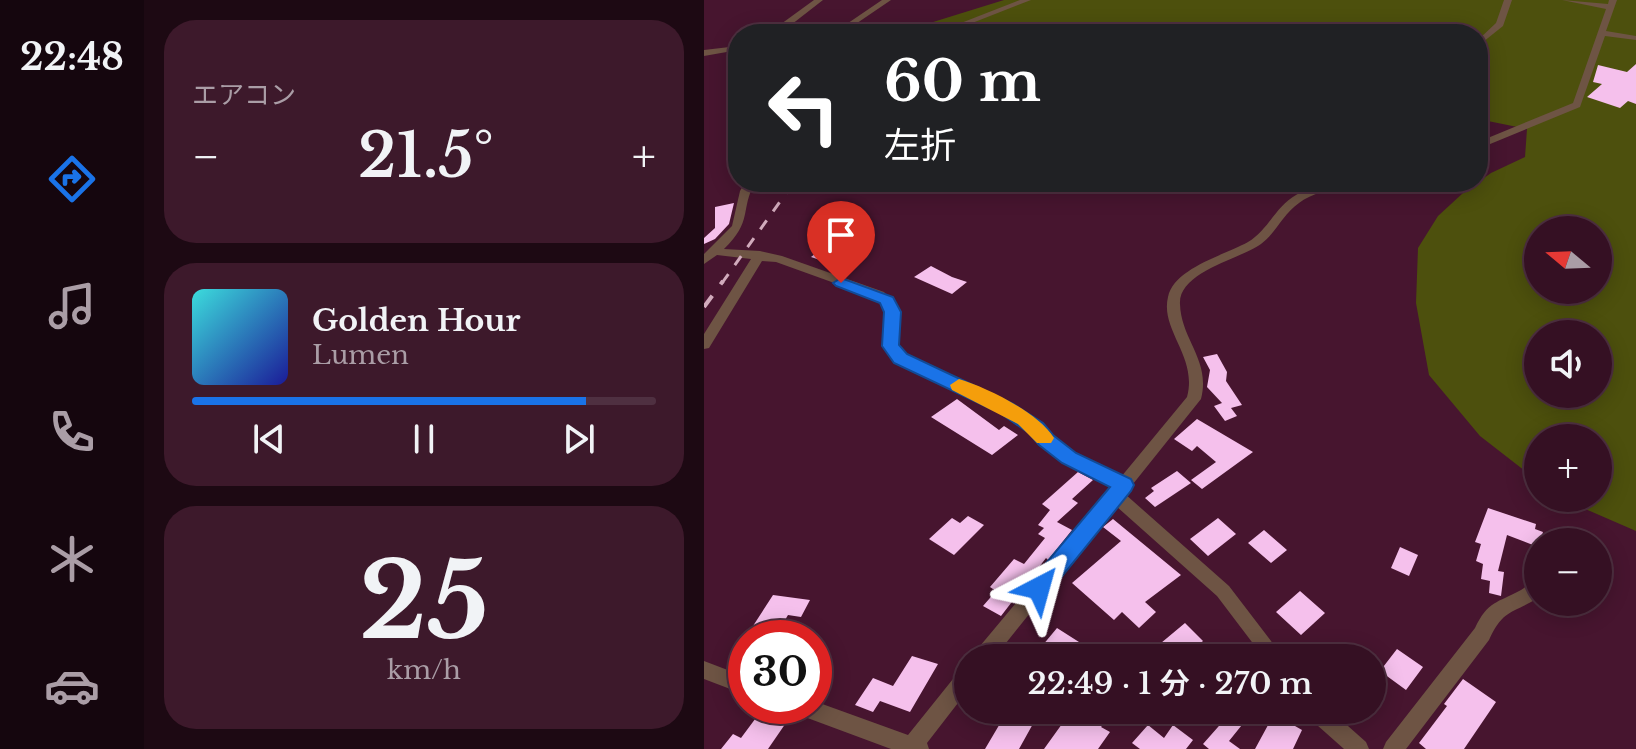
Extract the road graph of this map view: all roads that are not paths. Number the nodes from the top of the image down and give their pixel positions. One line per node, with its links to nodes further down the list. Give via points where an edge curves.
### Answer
1 (819, 0): 7 (street)
2 (887, 0): 8 (street)
3 (1027, 0): 9 (street)
4 (1508, 0): 11 (street, via 1500,24)
5 (1566, 0): 6 (street)
6 (1612, 4): 10 (street)
7 (787, 24)
8 (851, 24)
9 (965, 24)
10 (1603, 33): 12 (street); 15 (street, via 1577,105)
11 (1488, 35)
12 (1636, 38)
13 (728, 49): 14 (street)
14 (704, 53)
15 (1488, 142)
16 (744, 192): 19 (street, via 740,221)
17 (1315, 192): 21 (street, via 1296,200 1257,241 1178,287 1174,304 1197,374 1197,393)
18 (760, 255): 19 (street); 20 (street); 21 (street, via 880,295 893,312 890,346 895,355 1007,409)
19 (709, 256)
20 (704, 345)
21 (1120, 490): 23 (street); 24 (street, via 1223,591)
22 (1524, 597): 32 (street, via 1493,613)
23 (994, 644)
24 (1264, 644)
25 (704, 670): 26 (street)
26 (728, 679)
27 (954, 694): 30 (street)
28 (832, 717): 30 (street)
29 (1331, 724): 31 (street)
30 (915, 748)
31 (1359, 749)
32 (1393, 749)

